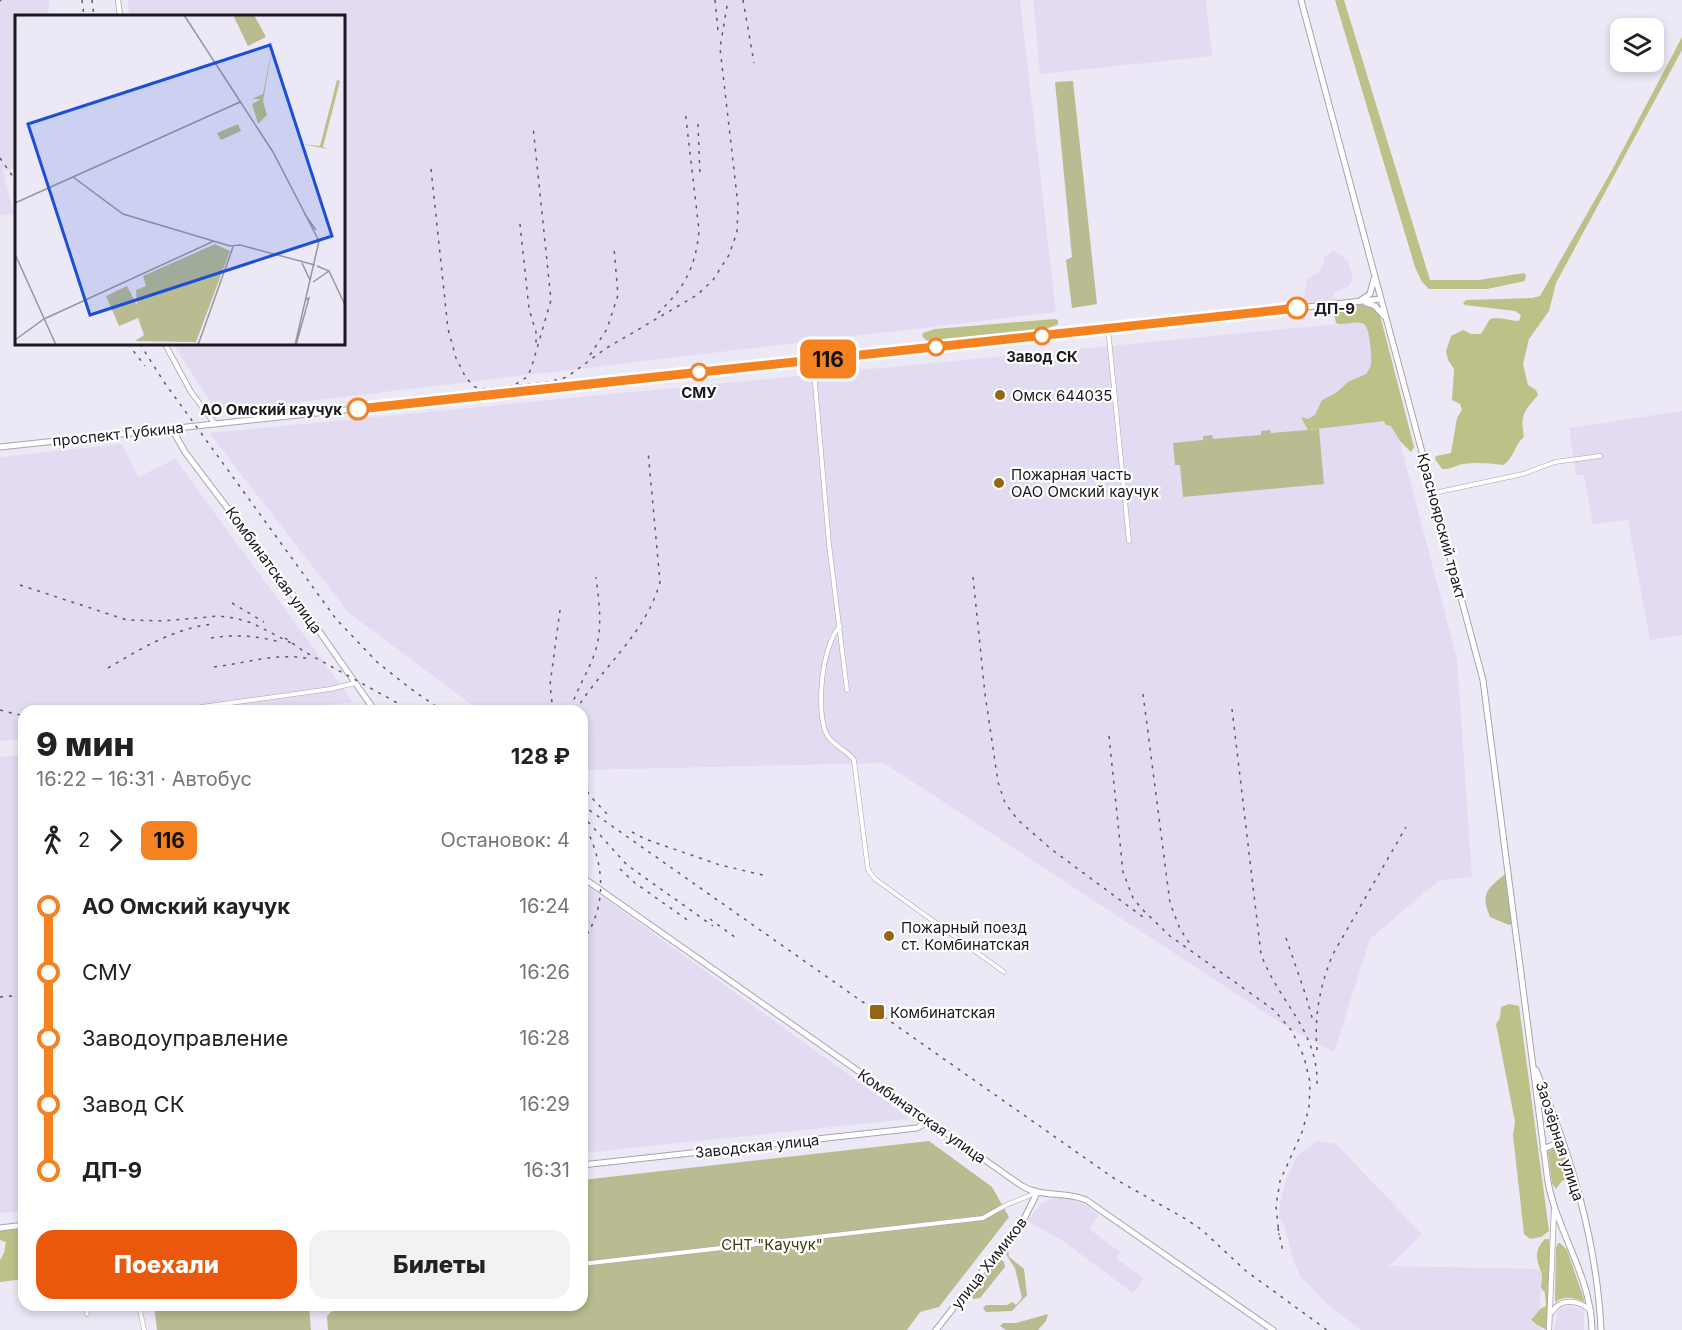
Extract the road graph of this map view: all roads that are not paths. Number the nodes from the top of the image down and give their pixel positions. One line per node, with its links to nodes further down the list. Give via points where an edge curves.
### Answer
1 (118, 0): 3 (street)
2 (1301, 0): 4 (main road, Красноярский тракт)
3 (120, 15)
4 (1374, 274): 5 (main road, Красноярский тракт); 6 (main road, via 1370,294)
5 (1381, 299): 6 (main road, проспект Губкина); 7 (main road, Красноярский тракт)
6 (1355, 302): 7 (main road, via 1375,306); 8 (main road, проспект Губкина)
7 (1387, 321): 15 (main road, Красноярский тракт)
8 (1108, 328): 10 (main road, проспект Губкина); 16 (street)
9 (166, 345): 11 (street, via 191,392)
10 (813, 360): 11 (main road, проспект Губкина); 17 (street)
11 (215, 424): 12 (main road, проспект Губкина)
12 (172, 429): 13 (main road, проспект Губкина); 18 (main road, Комбинатская улица)
13 (0, 447)
14 (1600, 456): 15 (street, via 1555,462 1523,474)
15 (1434, 493): 24 (main road, Красноярский тракт, via 1488,705)
16 (1129, 541)
17 (840, 626): 19 (street); 23 (street, via 822,677 821,707 830,740 854,760 868,870)
18 (356, 683): 20 (street); 21 (main road, Комбинатская улица)
19 (847, 690)
20 (216, 705)
21 (371, 705)
22 (588, 881): 25 (main road, Комбинатская улица)
23 (1004, 972)
24 (1533, 1063): 26 (main road, Заозёрная улица); 27 (main road, Заозёрная улица)
25 (929, 1121): 28 (main road, Заводская улица, via 917,1128); 29 (main road, Комбинатская улица)
26 (1564, 1147): 27 (main road, via 1555,1144); 44 (main road, Заозёрная улица, via 1590,1235)
27 (1543, 1149): 30 (main road, Заозёрная улица)
28 (588, 1164)
29 (1037, 1193): 33 (street, via 983,1218); 40 (main road, улица Химиков, via 1024,1217); 41 (main road, Комбинатская улица, via 1086,1200)
30 (1554, 1210): 36 (main road, Заозёрная улица, via 1579,1266); 38 (street, Заозёрная улица)
31 (18, 1226): 32 (main road)
32 (0, 1228)
33 (588, 1263)
34 (87, 1311): 37 (street)
35 (141, 1311): 39 (street)
36 (1591, 1311): 38 (street, via 1571,1302 1557,1306); 43 (main road, Заозёрная улица)
37 (87, 1314)
38 (1551, 1315): 42 (street, Заозёрная улица)
39 (144, 1330)
40 (936, 1330)
41 (1273, 1330)
42 (1549, 1330)
43 (1592, 1330)
44 (1601, 1330)

